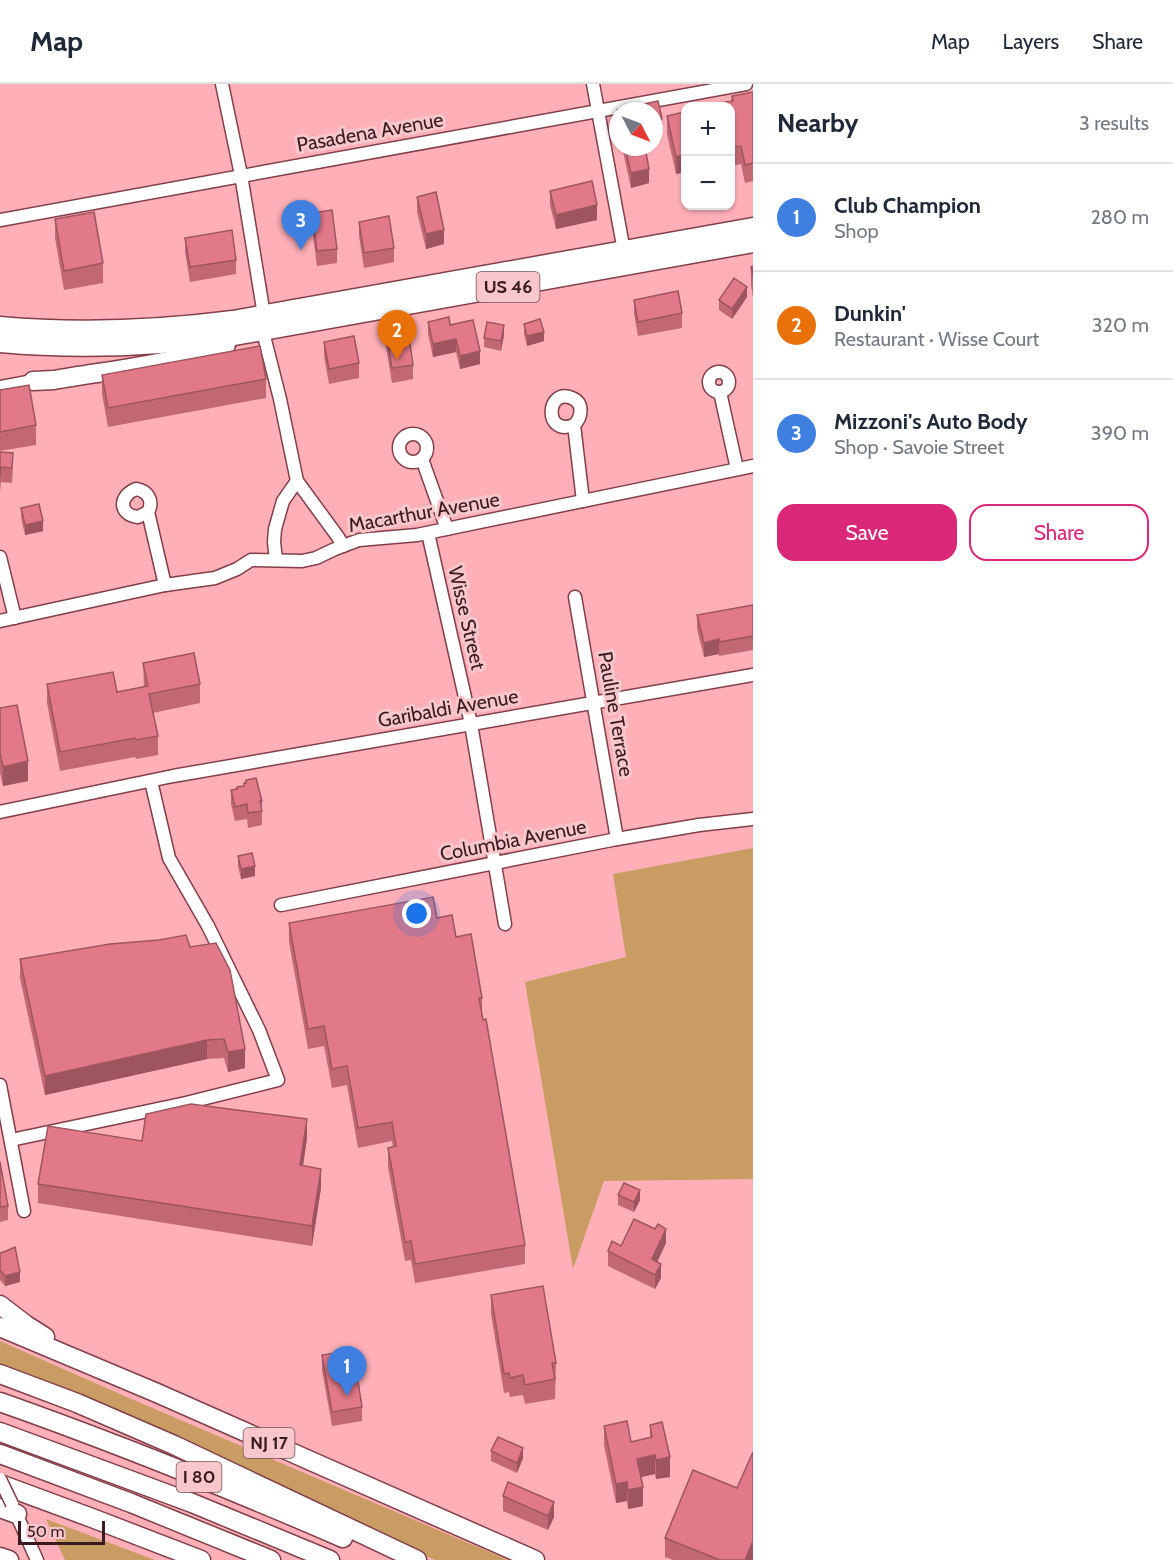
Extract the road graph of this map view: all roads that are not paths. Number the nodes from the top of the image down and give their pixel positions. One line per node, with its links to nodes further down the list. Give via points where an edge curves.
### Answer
1 (222, 84): 5 (street)
2 (593, 84): 4 (street)
3 (746, 84): 4 (street, Pasadena Avenue)
4 (598, 111): 5 (street, Pasadena Avenue); 9 (street)
5 (241, 175): 6 (street, Pasadena Avenue); 10 (street)
6 (0, 220)
7 (753, 227): 9 (highway, US 46)
8 (753, 243): 10 (highway, US 46)
9 (624, 251): 10 (highway, US 46)
10 (264, 323): 11 (highway, US 46, via 86,330); 12 (highway, US 46, via 206,340 138,346); 13 (highway, via 204,353); 20 (street)
11 (0, 326)
12 (0, 343)
13 (33, 381): 14 (street)
14 (0, 387)
15 (720, 392): 19 (street)
16 (573, 425): 21 (street)
17 (422, 459): 23 (street)
18 (753, 466): 19 (street, Macarthur Avenue)
19 (737, 469): 21 (street, Macarthur Avenue)
20 (297, 481): 25 (street); 27 (street, via 283,501 275,529)
21 (583, 501): 23 (street, Macarthur Avenue)
22 (148, 512): 28 (street)
23 (447, 529): 24 (street, Macarthur Avenue)
24 (428, 533): 25 (street, Macarthur Avenue, via 359,540); 34 (street, Wisse Street)
25 (343, 546): 27 (street, Macarthur Avenue, via 302,561)
26 (0, 557): 30 (street)
27 (276, 560): 28 (street, Macarthur Avenue, via 251,560 215,578)
28 (165, 585): 30 (street, Macarthur Avenue)
29 (575, 597): 33 (street, Pauline Terrace)
30 (15, 618): 31 (street, Macarthur Avenue)
31 (0, 621)
32 (753, 675): 33 (street, Garibaldi Avenue)
33 (594, 703): 34 (street, Garibaldi Avenue); 38 (street, Pauline Terrace)
34 (471, 724): 35 (street, Garibaldi Avenue); 39 (street, Wisse Street)
35 (151, 782): 36 (street, Garibaldi Avenue); 43 (street, via 169,858 208,926 259,1030 278,1080)
36 (0, 812)
37 (753, 819): 38 (street, Columbia Avenue)
38 (617, 839): 39 (street, Columbia Avenue)
39 (495, 864): 40 (street, Columbia Avenue); 41 (street, Wisse Street)
40 (281, 904)
41 (505, 924)
42 (0, 1085): 43 (street)
43 (11, 1140): 44 (street)
44 (24, 1211)
45 (0, 1305): 48 (highway, via 56,1344)
46 (0, 1327): 48 (highway, NJ 17)
47 (0, 1374): 62 (highway, via 174,1445)
48 (157, 1393): 63 (highway, NJ 17)
49 (0, 1402): 61 (highway, I 80, via 198,1477)
50 (0, 1432): 60 (highway, I 80, via 192,1503)
51 (0, 1454): 59 (highway, I 80)
52 (0, 1479): 54 (street, bridge)
53 (0, 1484): 58 (highway)
54 (10, 1509): 55 (street)
55 (35, 1556)
56 (0, 1557): 57 (highway)
57 (9, 1560)
58 (201, 1560)
59 (271, 1560)
60 (330, 1560)
61 (394, 1560)
62 (417, 1560)
63 (535, 1560)

